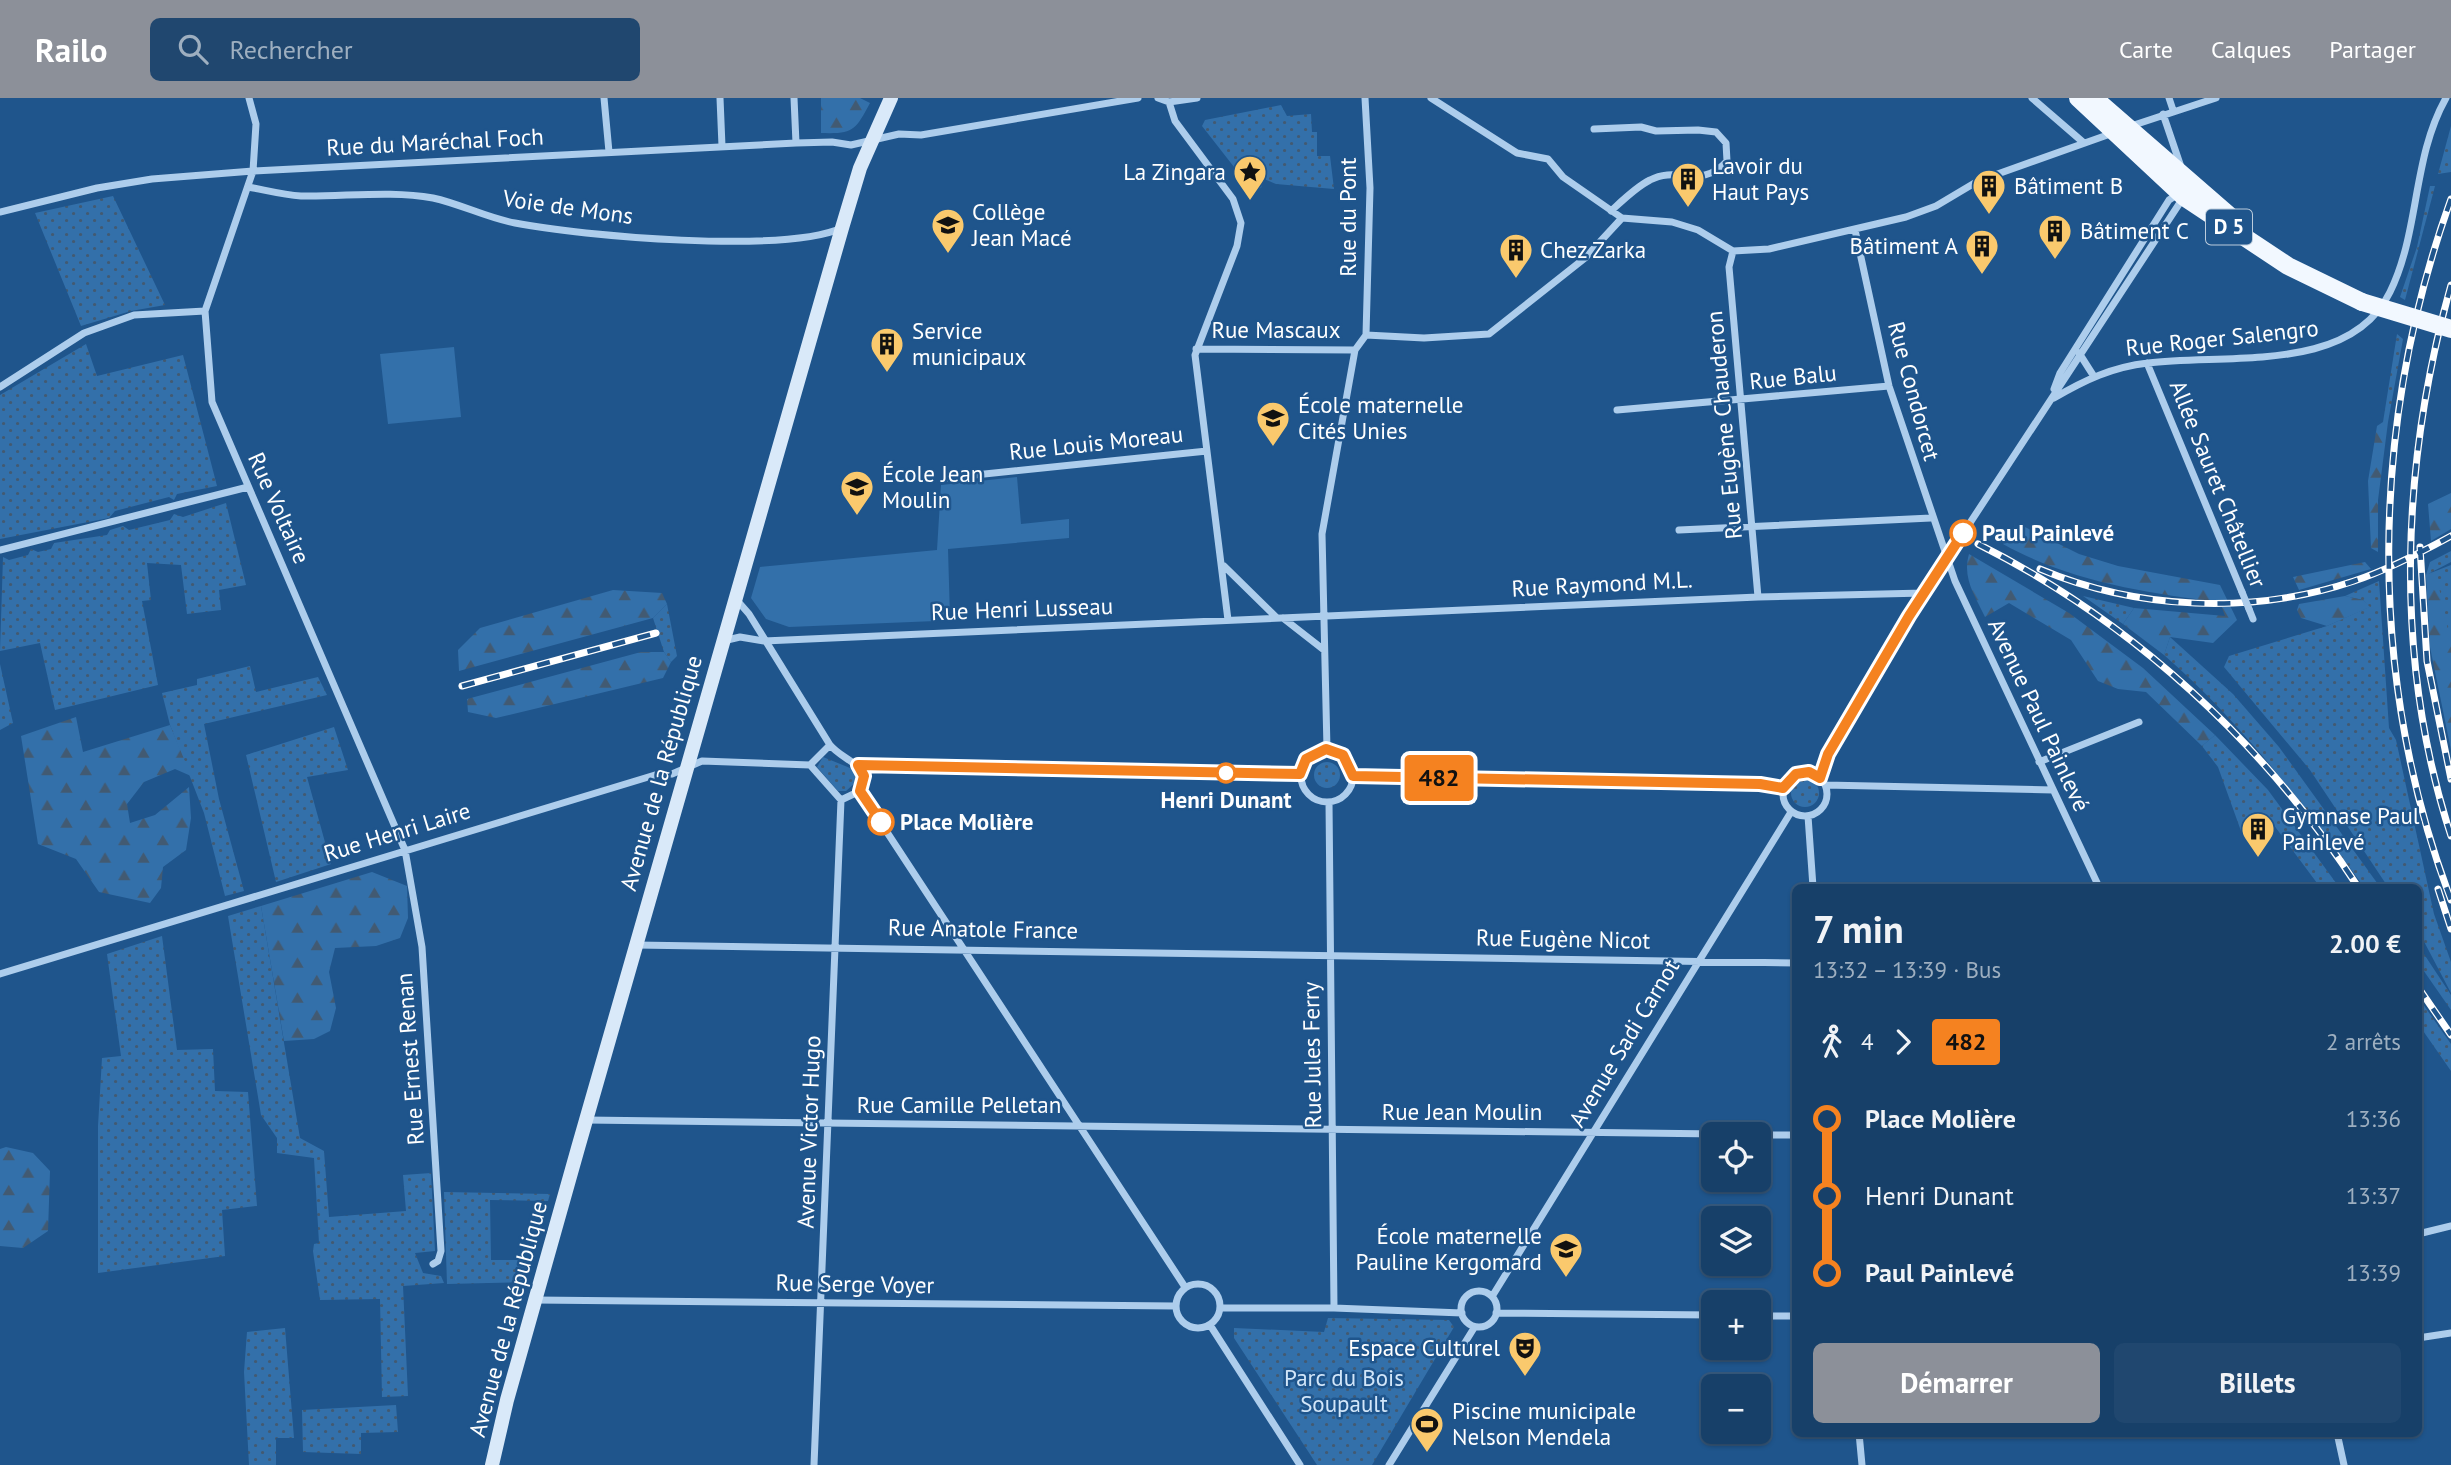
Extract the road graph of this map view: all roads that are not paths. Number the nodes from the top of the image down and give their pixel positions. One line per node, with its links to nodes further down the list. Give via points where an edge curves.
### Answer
1 (249, 98): 27 (street, Rue Voltaire, via 256,124)
2 (604, 98): 26 (street)
3 (720, 98): 25 (street)
4 (794, 98): 23 (street)
5 (891, 98): 22 (main road, Avenue de la République)
6 (1138, 98): 22 (street, Rue du Maréchal Foch, via 921,135)
7 (1158, 98): 17 (street)
8 (1197, 98): 17 (street)
9 (1365, 98): 39 (street, Rue du Pont, via 1370,188)
10 (1431, 98): 30 (street, via 1517,153 1548,159 1563,177)
11 (2032, 98): 24 (street)
12 (2078, 98): 21 (main road, D 5)
13 (2094, 98): 21 (main road, D 5)
14 (2169, 98): 18 (street)
15 (2216, 98): 18 (street)
16 (2446, 98): 44 (street, Rue Roger Salengro, via 2419,174 2404,255 2390,292 2361,327 2337,343 2310,351)
17 (1169, 102): 41 (street, via 1175,121 1233,199 1241,223 1237,246)
18 (2173, 110): 19 (street)
19 (2163, 114): 21 (street); 29 (street)
20 (1594, 129): 30 (street, via 1716,132 1726,144 1727,161 1711,175 1650,179)
21 (2121, 130): 24 (street); 29 (main road, D 5)
22 (875, 138): 23 (street, Rue du Maréchal Foch, via 851,145); 33 (main road, Avenue de la République, via 860,168)
23 (796, 143): 25 (street, Rue du Maréchal Foch)
24 (2084, 143): 34 (street, via 1978,181 1929,209)
25 (722, 146): 26 (street, Rue du Maréchal Foch)
26 (609, 152): 27 (street, Rue du Maréchal Foch)
27 (254, 171): 28 (street, Rue Voltaire); 31 (street, Rue du Maréchal Foch, via 152,179)
28 (248, 187): 33 (street, Voie de Mons, via 296,196 433,198 512,223 591,233 754,240 824,236); 37 (street, Rue Voltaire)
29 (2177, 190): 36 (main road, D 5); 36 (main road, D 5, via 2208,197); 40 (street); 43 (street)
30 (1611, 211): 32 (street)
31 (0, 212)
32 (1622, 218): 35 (street, via 1672,222 1698,230); 39 (street, via 1585,258 1489,334)
33 (842, 228): 62 (main road, Avenue de la République)
34 (1855, 230): 35 (street, via 1769,249); 46 (street, Rue Condorcet)
35 (1733, 251): 49 (street, Rue Eugène Chauderon, via 1729,267)
36 (2275, 257): 38 (main road, D 5, bridge, via 2362,302)
37 (205, 311): 47 (street, via 134,315 84,332); 53 (street, Rue Voltaire, via 212,402)
38 (2451, 329)
39 (1366, 335): 42 (street)
40 (2077, 346): 43 (street); 48 (street)
41 (1196, 349): 42 (street, Rue Mascaux); 51 (street)
42 (1355, 350): 63 (street, via 1322,534)
43 (2081, 357): 45 (street); 48 (street)
44 (2147, 363): 45 (street, Rue Roger Salengro); 65 (street, Allée Sauret Châtellier, bridge)
45 (2093, 375): 48 (street, Rue Roger Salengro)
46 (1889, 386): 49 (street, Rue Balu); 54 (street, Rue Condorcet)
47 (0, 387)
48 (2050, 400): 58 (street)
49 (1742, 401): 50 (street, Rue Balu); 55 (street, Rue Eugène Chauderon)
50 (1617, 410)
51 (1207, 451): 52 (street, Rue Louis Moreau); 59 (street)
52 (946, 478)
53 (248, 487): 57 (street); 88 (street, Rue Voltaire)
54 (1931, 518): 55 (street); 58 (street, Rue Condorcet)
55 (1752, 528): 56 (street); 61 (street, Rue Eugène Chauderon)
56 (1679, 530)
57 (0, 550)
58 (1946, 558): 60 (street); 73 (street, Avenue Paul Painlevé)
59 (1224, 566): 64 (street); 66 (street)
60 (1924, 593): 61 (street, Rue Raymond M.L.); 79 (street, via 1828,754)
61 (1758, 597): 63 (street, Rue Raymond M.L.)
62 (735, 598): 67 (main road, Avenue de la République); 68 (street)
63 (1323, 615): 64 (street, Rue Raymond M.L.); 69 (street)
64 (1280, 618): 66 (street, Rue Henri Lusseau); 69 (street)
65 (2253, 619)
66 (1228, 620): 68 (street, Rue Henri Lusseau)
67 (722, 641): 68 (street, Rue Henri Lusseau, via 740,636); 76 (main road, Avenue de la République)
68 (764, 641): 71 (street)
69 (1324, 650): 72 (street)
70 (2140, 722): 73 (street)
71 (830, 745): 74 (street); 75 (street)
72 (1326, 749): 77 (street, via 1306,759); 78 (street, via 1343,755)
73 (2039, 762): 82 (street, Avenue Paul Painlevé)
74 (810, 765): 76 (street, Rue Henri Laire, via 709,761); 84 (street)
75 (858, 765): 77 (street); 83 (street, via 864,776)
76 (687, 767): 88 (street, Rue Henri Laire); 91 (main road, Avenue de la République)
77 (1300, 774): 85 (street, via 1308,795)
78 (1353, 776): 81 (street); 85 (street, via 1349,791)
79 (1820, 778): 80 (street); 81 (street, via 1809,772 1796,774)
80 (1825, 785): 82 (street); 87 (street, via 1824,805)
81 (1783, 788): 86 (street, via 1784,803)
82 (2053, 790): 90 (street, Avenue Paul Painlevé)
83 (860, 791): 84 (street); 93 (street)
84 (841, 800): 92 (street, Avenue Victor Hugo)
85 (1329, 803): 94 (street, Rue Jules Ferry)
86 (1791, 812): 87 (street); 95 (street, Avenue Sadi Carnot)
87 (1808, 816): 89 (street)
88 (405, 850): 97 (street, Rue Henri Laire); 108 (street, Rue Ernest Renan, via 422,947 441,1251 439,1261)
89 (1813, 884)
90 (2098, 884)
91 (636, 944): 92 (street, Rue Anatole France); 98 (main road, Avenue de la République)
92 (836, 946): 93 (street, Rue Anatole France); 99 (street, Avenue Victor Hugo)
93 (963, 948): 94 (street, Rue Anatole France); 100 (street)
94 (1330, 955): 95 (street, Rue Eugène Nicot); 101 (street, Rue Jules Ferry)
95 (1698, 960): 96 (street, Rue Eugène Nicot); 102 (street, Avenue Sadi Carnot)
96 (1792, 963)
97 (0, 974)
98 (586, 1120): 99 (street, Rue Camille Pelletan); 111 (main road, Avenue de la République)
99 (828, 1124): 100 (street, Rue Camille Pelletan); 112 (street, Avenue Victor Hugo)
100 (1080, 1125): 101 (street, Rue Camille Pelletan); 109 (street)
101 (1332, 1131): 102 (street, Rue Jean Moulin); 115 (street, Rue Jules Ferry)
102 (1592, 1132): 103 (street, Rue Jean Moulin); 110 (street, Avenue Sadi Carnot)
103 (1701, 1134)
104 (1771, 1135): 105 (street)
105 (1792, 1135)
106 (2451, 1226): 107 (street)
107 (2422, 1233)
108 (433, 1264)
109 (1185, 1287): 113 (street); 114 (street, via 1209,1286 1218,1296)
110 (1493, 1295): 116 (street, via 1471,1294); 117 (street)
111 (535, 1300): 112 (street, Rue Serge Voyer); 127 (main road, Avenue de la République)
112 (821, 1303): 113 (street, Rue Serge Voyer); 128 (street, Avenue Victor Hugo)
113 (1175, 1306): 121 (street, via 1178,1318 1187,1326 1199,1329)
114 (1220, 1308): 115 (street); 121 (street)
115 (1335, 1308): 116 (street)
116 (1462, 1313): 122 (street)
117 (1496, 1313): 118 (street); 122 (street)
118 (1701, 1315)
119 (1771, 1316): 120 (street)
120 (1792, 1316)
121 (1210, 1325): 129 (street)
122 (1474, 1328): 130 (street)
123 (2451, 1333): 124 (street)
124 (2422, 1337)
125 (1859, 1437): 131 (street)
126 (2338, 1437): 132 (street)
127 (492, 1465)
128 (814, 1465)
129 (1300, 1465)
130 (1389, 1465)
131 (1862, 1465)
132 (2344, 1465)

